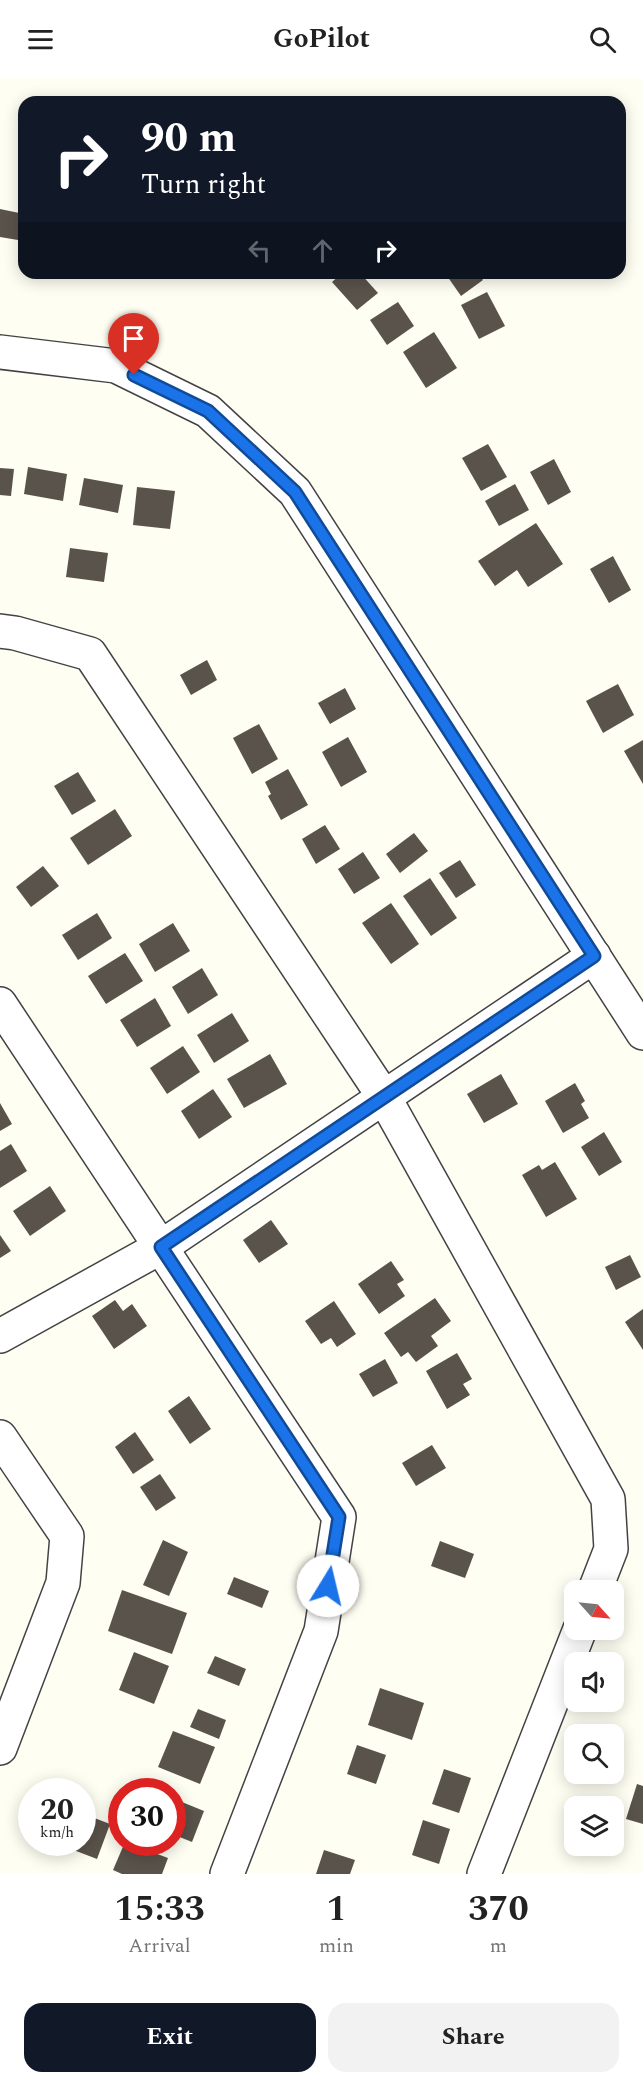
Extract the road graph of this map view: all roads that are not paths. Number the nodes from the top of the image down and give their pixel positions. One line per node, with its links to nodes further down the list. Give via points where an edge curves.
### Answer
1 (0, 352): 3 (street, via 116,366 208,411 295,492)
2 (0, 631): 6 (street, via 90,654)
3 (594, 956): 5 (street); 6 (street)
4 (0, 1004): 7 (street)
5 (643, 1033)
6 (384, 1097): 7 (street); 10 (street, via 608,1499 611,1550)
7 (161, 1247): 8 (street); 13 (street, via 339,1517 321,1631)
8 (0, 1336)
9 (0, 1437): 12 (street, via 67,1536 63,1583)
10 (599, 1580)
11 (576, 1640): 14 (street)
12 (0, 1748)
13 (227, 1874)
14 (484, 1874)

